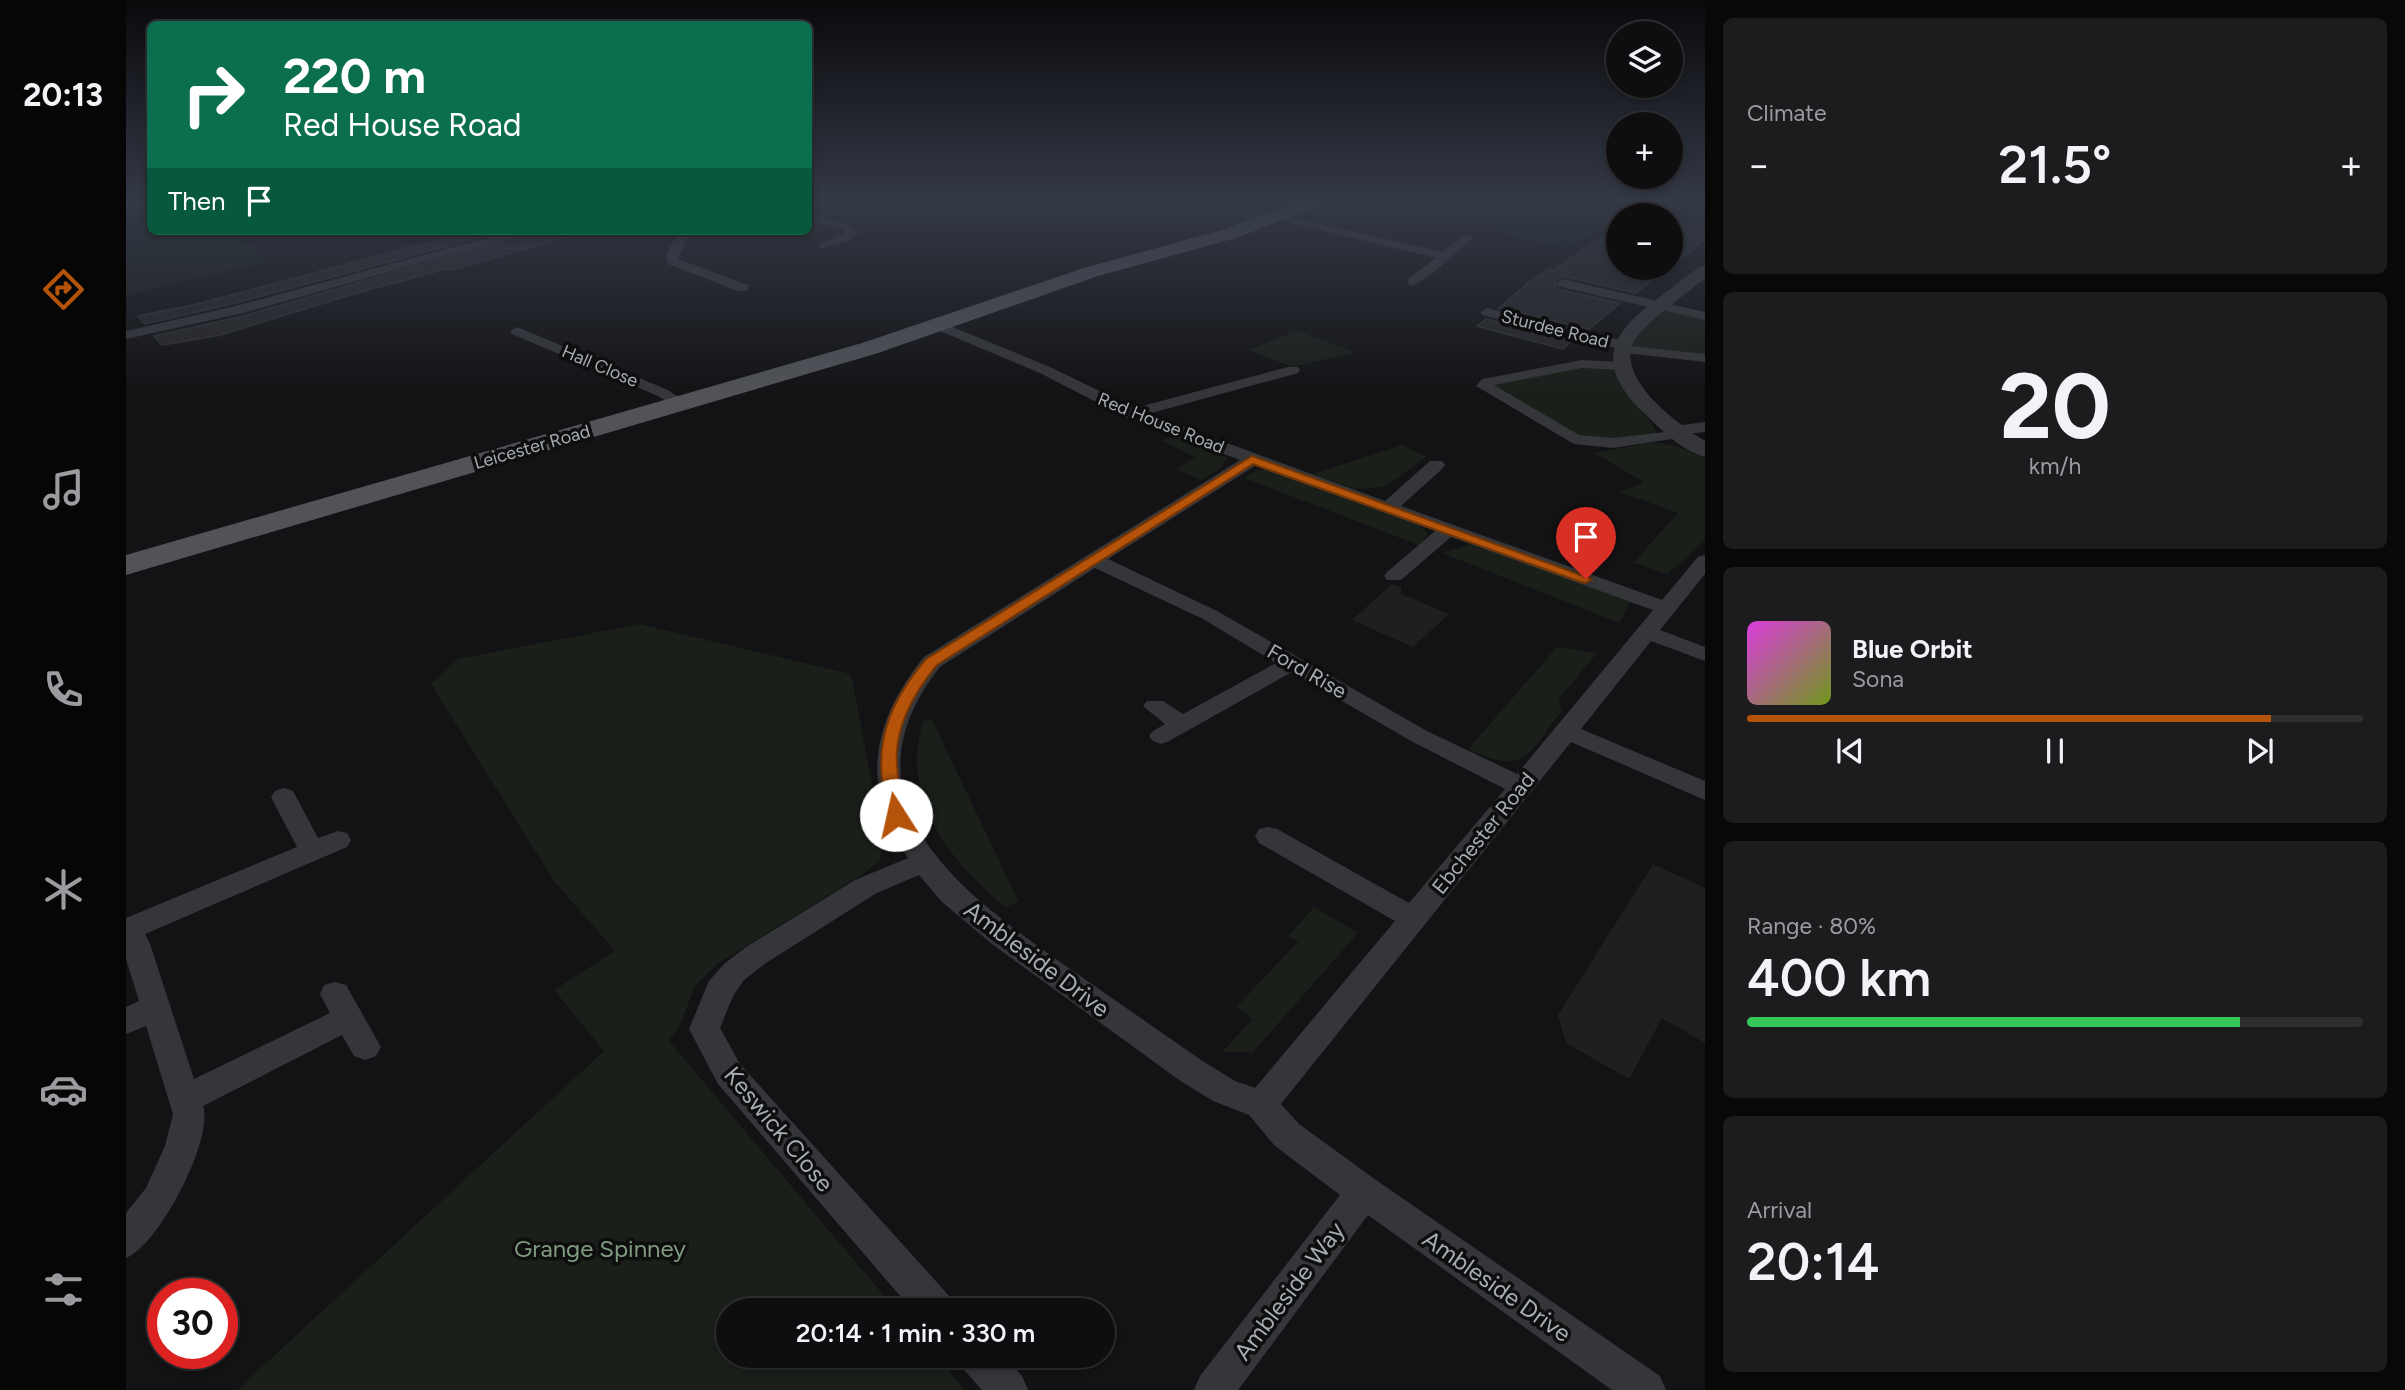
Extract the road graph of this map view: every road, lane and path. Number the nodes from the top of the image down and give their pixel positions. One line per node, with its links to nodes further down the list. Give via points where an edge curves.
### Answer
1 (406, 264): 14 (street)
2 (677, 264): 8 (street)
3 (1121, 264): 12 (main road, Leicester Road)
4 (1438, 264): 5 (street, via 1419,279)
5 (1401, 270)
6 (1705, 270): 9 (street, Sturdee Road)
7 (1562, 284): 9 (street)
8 (743, 288)
9 (1662, 307): 11 (street); 15 (street, Sturdee Road, via 1625,340)
10 (1487, 312): 15 (street, Sturdee Road)
11 (1705, 317)
12 (937, 325): 18 (main road, Leicester Road); 19 (street, Red House Road, via 1045,370)
13 (517, 331): 18 (street, Hall Close)
14 (126, 335)
15 (1622, 353): 16 (street); 21 (street, Sturdee Road, via 1629,383); 21 (street, Sturdee Road, via 1582,365 1506,377 1484,386 1589,444)
16 (1705, 358)
17 (1293, 370): 19 (street)
18 (681, 404): 29 (main road, Leicester Road)
19 (1131, 414): 23 (street, Red House Road)
20 (1705, 427): 21 (street)
21 (1675, 432): 22 (street, Sturdee Road)
22 (1705, 450)
23 (1252, 460): 25 (street, Red House Road); 27 (street, Ambleside Drive)
24 (1436, 465): 25 (street)
25 (1388, 508): 26 (street, Red House Road)
26 (1449, 529): 30 (street); 31 (street, Red House Road)
27 (1092, 559): 34 (street, Ford Rise, via 1200,610); 43 (street, Ambleside Drive, via 932,662 903,703 894,722 888,764 896,815)
28 (1705, 561): 31 (street, Ebchester Road)
29 (126, 565)
30 (1394, 576)
31 (1665, 608): 32 (street, Ebchester Road)
32 (1645, 632): 33 (street); 36 (street, Ebchester Road)
33 (1705, 654)
34 (1292, 663): 35 (street, via 1172,730); 37 (street, Ford Rise, via 1419,736)
35 (1155, 706)
36 (1566, 731): 37 (street, Ebchester Road); 38 (street)
37 (1520, 786): 44 (street, Ebchester Road)
38 (1705, 791)
39 (284, 797): 42 (street)
40 (1268, 836): 44 (street)
41 (338, 840): 42 (street)
42 (312, 851): 45 (street)
43 (923, 863): 50 (street, Ambleside Drive, via 990,928 1190,1070 1224,1091); 53 (street, Keswick Close, via 865,887 756,955 720,990 704,1029 729,1074)
44 (1413, 918): 50 (street, Ebchester Road)
45 (126, 930): 47 (street, via 136,944)
46 (342, 1006): 48 (street); 49 (street)
47 (140, 1015): 49 (street)
48 (365, 1047)
49 (184, 1100): 52 (street, via 189,1114 182,1146 158,1200)
50 (1261, 1105): 51 (street, Ambleside Drive, via 1287,1135)
51 (1364, 1192): 56 (street, Ambleside Way); 57 (street, Ambleside Drive)
52 (126, 1241)
53 (927, 1298)
54 (989, 1368): 55 (street)
55 (1008, 1390)
56 (1214, 1390)
57 (1646, 1390)

